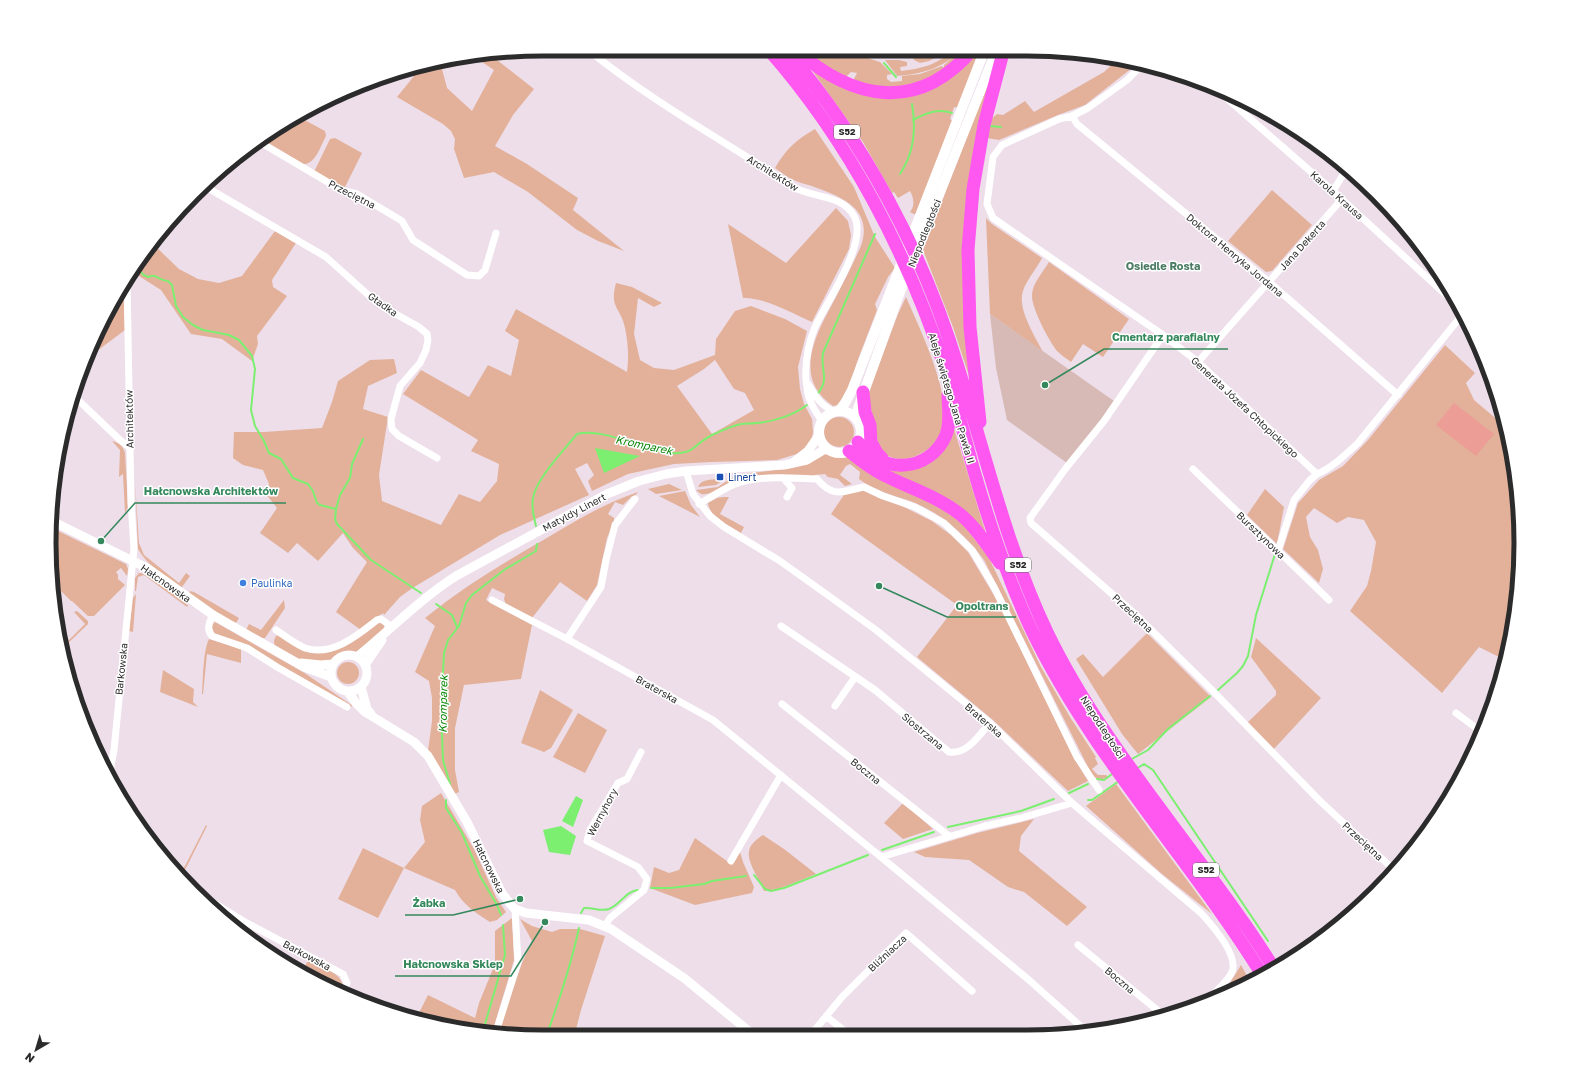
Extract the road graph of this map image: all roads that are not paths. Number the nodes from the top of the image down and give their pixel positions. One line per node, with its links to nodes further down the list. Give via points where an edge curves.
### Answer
1 (596, 56): 25 (street, Architektów, via 716,139 794,187 838,202 848,208 854,216 858,226 858,239 853,254 815,327 808,349)
2 (773, 56): 24 (highway, Aleje świętego Jana Pawła II / S52, via 820,116 859,176 893,239 916,290)
3 (790, 56): 36 (highway, Aleje świętego Jana Pawła II / S52, via 854,142 923,271 958,366)
4 (803, 56): 5 (highway, via 846,84 868,91 889,92 918,88 938,79)
5 (966, 56)
6 (982, 56): 29 (main road, Niepodległości, via 852,390)
7 (994, 56): 26 (main road, Niepodległości)
8 (1002, 56): 36 (highway, via 984,125 973,189 968,250 970,327)
9 (1137, 69): 11 (street, via 1127,80 1101,99)
10 (1229, 100): 15 (street, Karola Krausa)
11 (1072, 116): 18 (street, Doktora Henryka Jordana, via 1077,124); 22 (street, Generała Józefa Chłopickiego, via 1059,119 1002,145 993,157 987,204 993,218)
12 (264, 144): 17 (street, Przeciętna, via 341,190 357,194 402,221 413,240 467,275 479,276 485,270)
13 (1344, 174): 15 (street)
14 (209, 189): 37 (street, Gładka, via 326,257 385,308 427,334 426,350 420,363 400,386 391,419 392,429 399,436)
15 (1333, 191): 16 (street, Karola Krausa)
16 (1342, 199): 18 (street, Jana Dekerta); 20 (street, Karola Krausa)
17 (496, 233)
18 (1269, 282): 23 (street, Jana Dekerta); 27 (street, Doktora Henryka Jordana)
19 (127, 289): 34 (street, Architektów)
20 (1446, 295)
21 (1459, 319): 27 (street)
22 (1163, 335): 23 (street, Generała Józefa Chłopickiego); 85 (street, Przeciętna, via 1104,421 1030,518 1031,523 1135,614 1320,801)
23 (1198, 362): 42 (street, Generała Józefa Chłopickiego)
24 (948, 377): 38 (highway, via 948,419 946,433 940,446 931,456 921,461 898,466); 52 (highway, Aleje świętego Jana Pawła II / S52, via 977,482)
25 (806, 382): 29 (street, via 824,406); 31 (street, Architektów, via 808,396)
26 (863, 392): 30 (main road, Niepodległości); 38 (highway, via 863,406 870,425 871,442)
27 (1398, 395): 42 (street, via 1358,443 1326,470)
28 (78, 400): 34 (street)
29 (837, 411): 30 (main road, via 847,412); 31 (main road)
30 (855, 417): 33 (main road, via 860,426 860,437)
31 (822, 421): 32 (main road)
32 (819, 435): 35 (main road); 39 (street, Matyldy Linert, via 808,451)
33 (853, 446): 35 (main road, via 842,452); 38 (highway); 52 (highway, via 864,463 883,475 940,501 961,515 976,530)
34 (130, 447): 51 (street, Architektów)
35 (828, 448): 39 (street, Matyldy Linert, via 807,460)
36 (984, 457): 76 (highway, Niepodległości / S52, via 1004,523 1032,599 1065,667 1100,725)
37 (437, 458)
38 (886, 463)
39 (790, 464): 41 (street, Matyldy Linert)
40 (1193, 469): 50 (street, Bursztynowa)
41 (686, 471): 48 (street, Braterska, via 693,494); 58 (street, Matyldy Linert, via 639,482 602,497 456,576 432,591)
42 (1317, 474): 50 (street, via 1294,500)
43 (783, 478): 45 (street, via 744,481); 46 (street, via 792,488); 80 (street, via 817,479 824,487 834,492 843,493 864,487 915,507 944,523 972,550 994,586 1077,757)
44 (732, 492): 45 (street)
45 (719, 493): 48 (street)
46 (787, 497)
47 (635, 498): 59 (street, via 615,525 602,587)
48 (700, 504): 73 (street, Braterska, via 724,527 780,561 876,630)
49 (57, 523): 51 (street, Hałcnowska)
50 (1278, 551): 54 (street, Bursztynowa)
51 (133, 561): 55 (street, Hałcnowska, via 152,571); 77 (street, Barkowska)
52 (1007, 572): 76 (highway, Niepodległości / S52, via 1032,632 1056,677 1089,731)
53 (492, 600): 59 (street, Braterska)
54 (1329, 600)
55 (213, 615): 61 (street, Hałcnowska); 70 (street, via 209,626 209,633 212,636 247,648)
56 (781, 626): 65 (street, Siostrzana)
57 (276, 630): 58 (street, via 305,648 321,650 336,647 361,633 377,620 381,619)
58 (389, 630): 60 (street, Matyldy Linert); 63 (street, Matyldy Linert)
59 (567, 639): 78 (street, Braterska, via 713,720)
60 (356, 657): 62 (street, via 341,657); 63 (street)
61 (297, 662): 62 (street, Hałcnowska); 64 (street, Hałcnowska)
62 (333, 664): 64 (street)
63 (365, 665): 66 (street, via 367,677)
64 (331, 677): 67 (street, via 335,686)
65 (855, 677): 69 (street); 73 (street, Siostrzana, via 875,690 949,752 956,754 964,750)
66 (361, 687): 67 (street); 72 (street, Hałcnowska, via 367,709)
67 (348, 692): 72 (street, Hałcnowska, via 359,706)
68 (782, 704): 82 (street, Boczna)
69 (835, 706)
70 (347, 707)
71 (1456, 713): 74 (street)
72 (378, 720): 87 (street, Hałcnowska, via 414,742 428,756 467,822 502,893)
73 (990, 724): 81 (street, Braterska)
74 (1477, 729)
75 (642, 752): 88 (street, Wernyhory, via 627,779 618,783 590,830 587,841 638,867 647,879 644,890 610,918)
76 (1119, 763): 79 (highway, Niepodległości / S52)
77 (111, 767)
78 (781, 775): 83 (street, Braterska); 84 (street)
79 (1129, 778): 90 (highway, Niepodległości / S52, via 1227,898); 91 (highway, Niepodległości / S52)
80 (1099, 790)
81 (1072, 802): 82 (street); 94 (street, Braterska, via 1212,924 1232,956 1234,964 1232,972)
82 (949, 836): 83 (street)
83 (881, 857): 97 (street, Braterska)
84 (731, 861)
85 (1390, 867)
86 (218, 906): 92 (street, Barkowska, via 343,974 347,983)
87 (515, 909): 88 (street, via 535,915 590,920); 98 (street, via 518,962)
88 (605, 926): 99 (street, via 684,978)
89 (1078, 945): 95 (street, Boczna)
90 (1271, 964)
91 (1259, 971)
92 (345, 988)
93 (972, 991): 96 (street, Bliźniacza, via 906,933)
94 (1215, 992)
95 (1159, 1011)
96 (826, 1016): 100 (street, Bliźniacza); 101 (street)
97 (1081, 1027)
98 (497, 1028)
99 (747, 1030)
100 (815, 1030)
101 (843, 1030)

